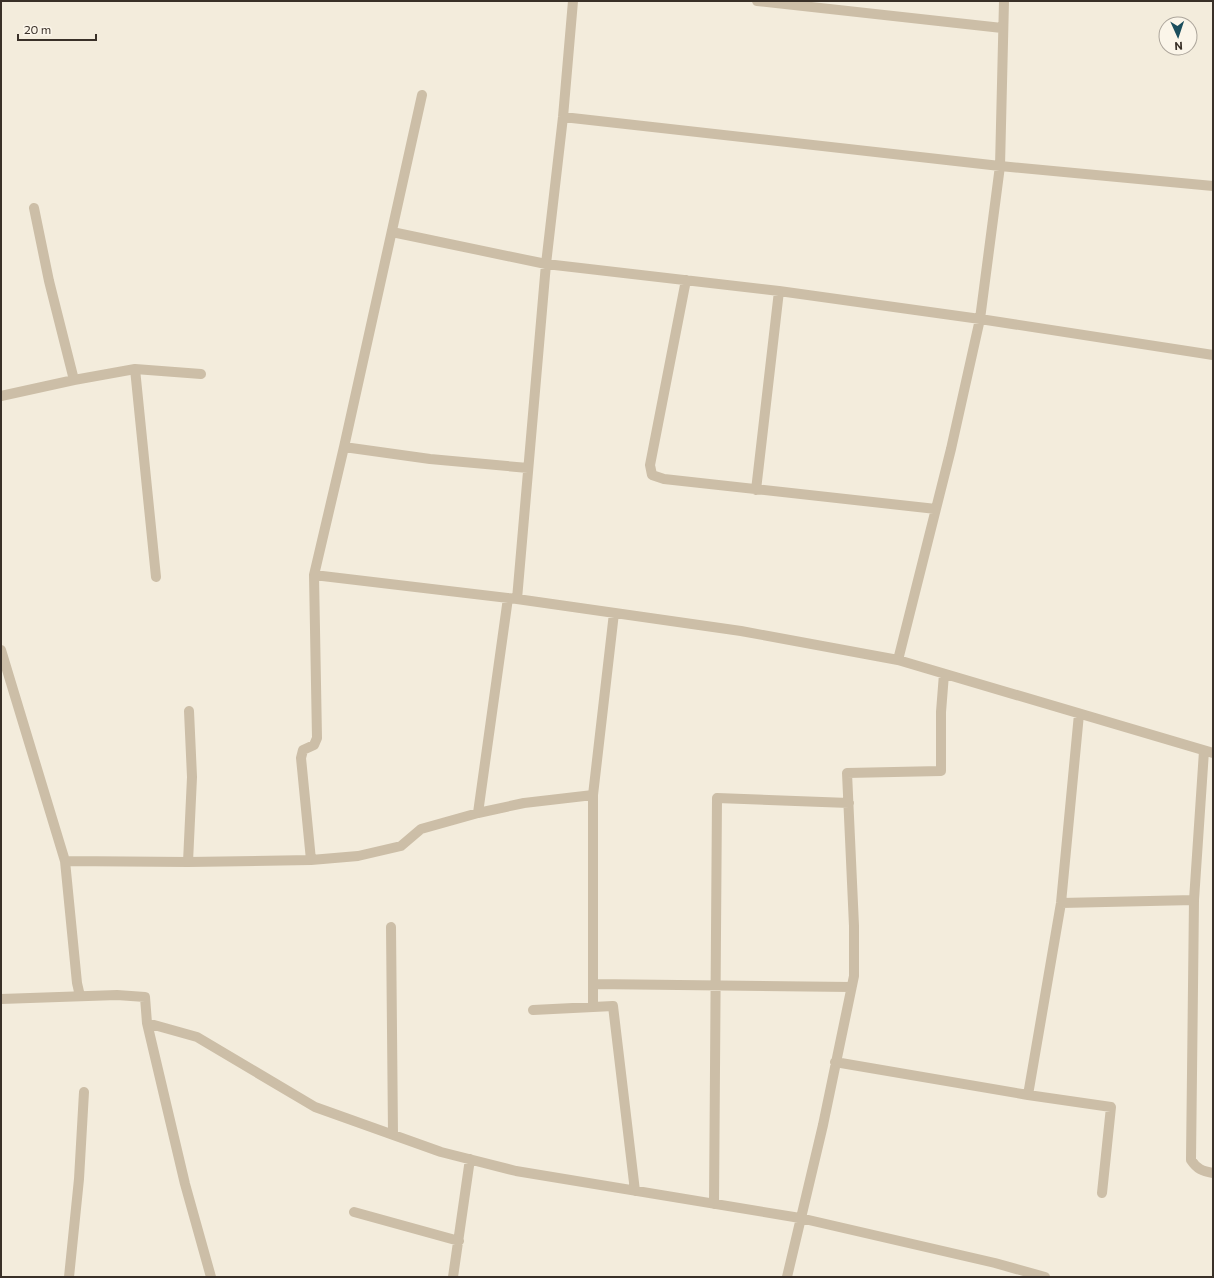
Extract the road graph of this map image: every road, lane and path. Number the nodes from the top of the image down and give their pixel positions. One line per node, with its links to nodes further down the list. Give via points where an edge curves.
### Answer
1 (572, 1): 6 (street)
2 (757, 1): 4 (street)
3 (1004, 1): 4 (street)
4 (1002, 28): 7 (street)
5 (422, 95): 10 (street)
6 (563, 117): 7 (street); 11 (street)
7 (1000, 166): 8 (street); 14 (street)
8 (1213, 186)
9 (34, 208): 18 (street)
10 (392, 232): 11 (street); 20 (street)
11 (546, 264): 12 (street); 21 (street)
12 (686, 280): 13 (street); 22 (street, via 650,465 652,475 664,479)
13 (779, 291): 14 (street); 22 (street)
14 (980, 319): 15 (street); 23 (street)
15 (1213, 355)
16 (135, 369): 17 (street); 18 (street); 25 (street)
17 (202, 374)
18 (74, 380): 19 (street)
19 (1, 396)
20 (344, 447): 21 (street, via 430,459); 24 (street)
21 (528, 468): 26 (street)
22 (756, 490): 23 (street)
23 (936, 509): 29 (street)
24 (314, 575): 26 (street); 37 (street, via 317,738 314,745 303,750 301,758)
25 (156, 577)
26 (512, 599): 27 (street); 36 (street)
27 (614, 613): 29 (street, via 741,631); 34 (street)
28 (1, 650): 38 (street)
29 (898, 660): 30 (street)
30 (944, 674): 32 (street); 35 (street, via 941,771 847,773)
31 (189, 711): 39 (street, via 192,777)
32 (1078, 714): 33 (street); 41 (street)
33 (1208, 752): 40 (street)
34 (593, 795): 36 (street, via 524,803); 43 (street)
35 (848, 803): 44 (street, via 717,798); 45 (street, via 854,926 854,976)
36 (478, 813): 37 (street, via 421,830 401,846 358,856)
37 (311, 860): 39 (street)
38 (65, 861): 39 (street); 46 (street)
39 (188, 862)
40 (1194, 900): 41 (street); 56 (street, via 1191,1160 1195,1167)
41 (1061, 903): 53 (street)
42 (391, 927): 54 (street)
43 (594, 984): 44 (street); 48 (street)
44 (716, 986): 45 (street); 59 (street)
45 (851, 987): 51 (street)
46 (80, 996): 47 (street); 50 (street, via 145,997)
47 (1, 998)
48 (593, 1005): 49 (street); 57 (street, via 613,1006)
49 (533, 1010)
50 (147, 1023): 54 (street, via 196,1037 315,1106); 64 (street, via 185,1184)
51 (835, 1062): 53 (street); 61 (street, via 823,1125)
52 (84, 1092): 63 (street, via 79,1179)
53 (1028, 1095): 58 (street, via 1111,1107)
54 (392, 1134): 55 (street, via 441,1152)
55 (470, 1159): 57 (street, via 516,1171); 62 (street)
56 (1213, 1173)
57 (635, 1191): 59 (street)
58 (1102, 1193)
59 (714, 1204): 61 (street)
60 (354, 1212): 62 (street)
61 (800, 1218): 66 (street); 67 (street)
62 (459, 1241): 65 (street)
63 (69, 1277)
64 (211, 1277)
65 (453, 1277)
66 (787, 1277)
67 (1046, 1277)

